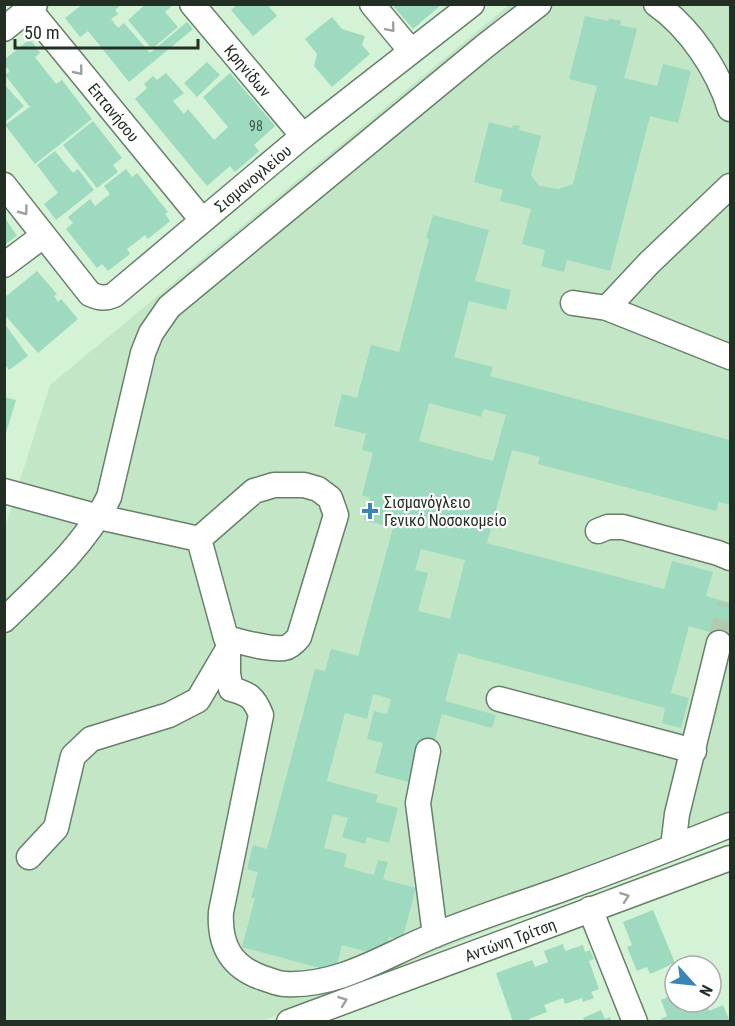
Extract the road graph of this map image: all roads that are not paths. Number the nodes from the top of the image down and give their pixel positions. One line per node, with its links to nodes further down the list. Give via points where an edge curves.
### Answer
1 (192, 4): 10 (street, Κρηνίδων)
2 (372, 4): 8 (street, one-way to 8)
3 (472, 4): 8 (street, Σισμανογλείου)
4 (539, 4): 20 (street, via 169,308 142,353 109,497)
5 (659, 5): 9 (street, via 690,36 710,64)
6 (30, 6): 7 (street); 13 (street, Επτανήσου, one-way to 13)
7 (4, 29)
8 (411, 51): 10 (street, Σισμανογλείου)
9 (730, 110)
10 (303, 136): 13 (street, Σισμανογλείου)
11 (4, 185): 14 (street, one-way to 14)
12 (730, 186): 17 (street, via 649,262)
13 (202, 220): 14 (street, Σισμανογλείου, via 109,297 101,298 90,294)
14 (43, 236): 15 (street)
15 (4, 265)
16 (573, 303): 17 (street)
17 (607, 308): 18 (street)
18 (730, 357)
19 (7, 492): 20 (street)
20 (99, 517): 22 (street); 24 (street)
21 (598, 531): 23 (street, via 623,527)
22 (199, 539): 26 (street); 26 (street, via 254,491 274,485 318,489 334,507 336,515 299,637 283,648)
23 (730, 558)
24 (4, 620)
25 (719, 643): 29 (street)
26 (227, 644): 32 (street, via 198,700 169,715 91,739 74,756 56,828); 35 (street, via 231,689 247,694 256,702 261,715 221,912 224,946 232,958 250,974 284,984 315,982 337,978)
27 (500, 699): 29 (street)
28 (428, 751): 35 (street, via 418,803)
29 (694, 751): 31 (street, via 677,814)
30 (730, 825): 31 (street)
31 (673, 848): 35 (street)
32 (28, 858)
33 (730, 858): 34 (street, Αντώνη Τρίτση, one-way to 33)
34 (590, 909): 36 (street, Αντώνη Τρίτση, one-way to 34); 37 (street)
35 (435, 935)
36 (289, 1022)
37 (635, 1022)

